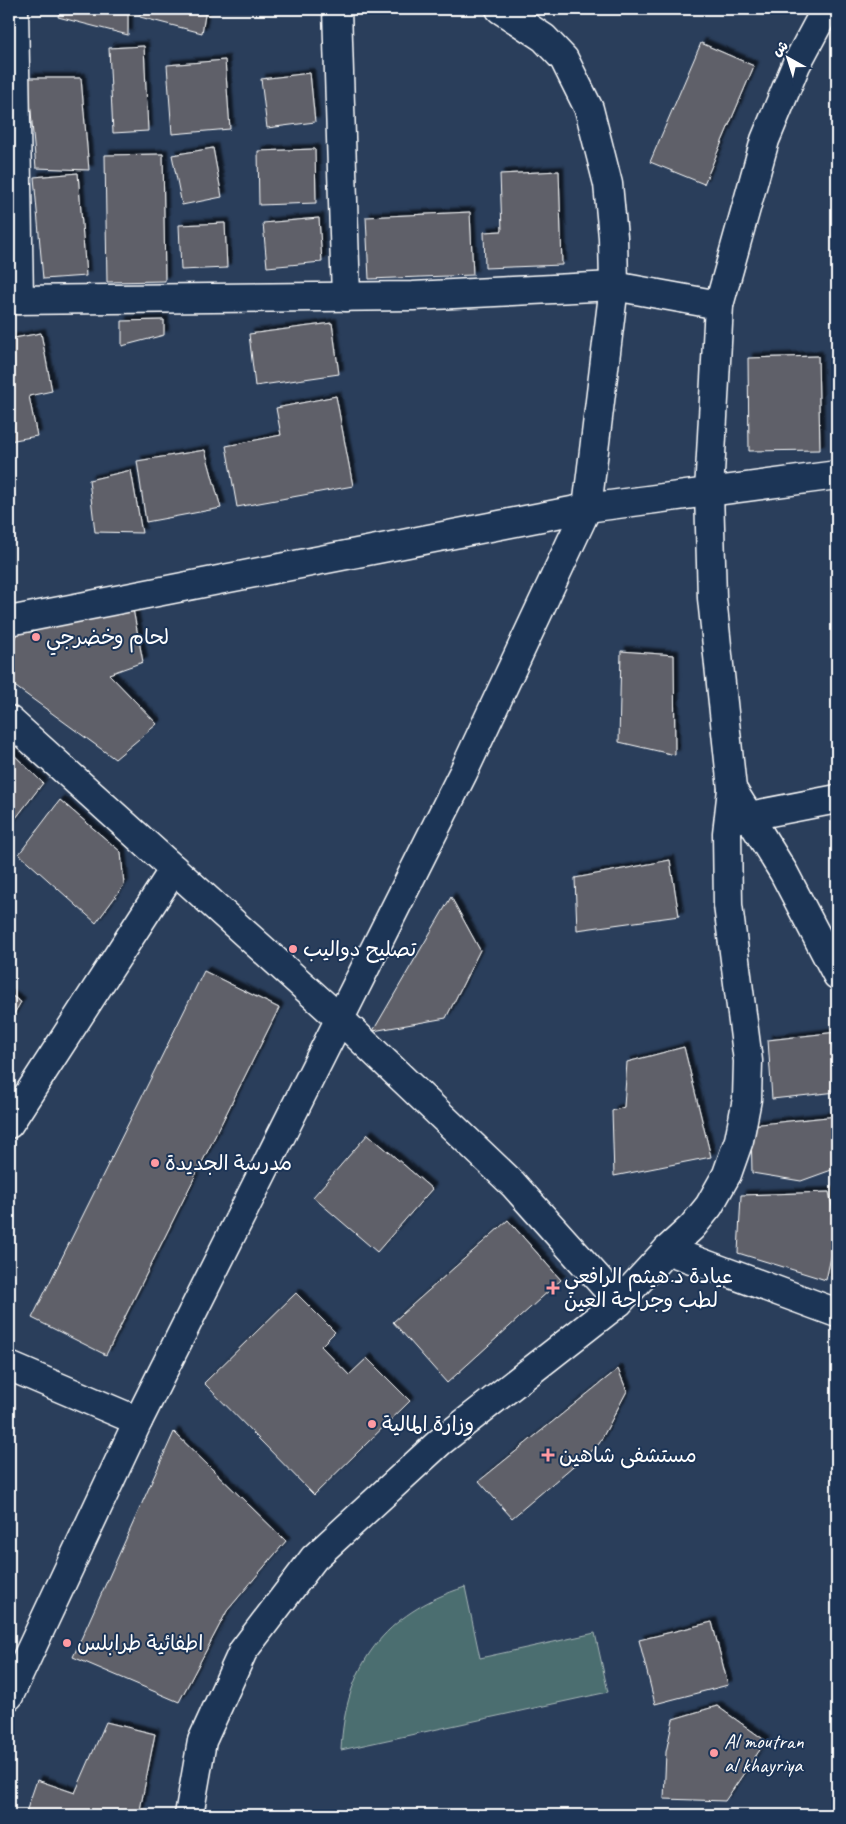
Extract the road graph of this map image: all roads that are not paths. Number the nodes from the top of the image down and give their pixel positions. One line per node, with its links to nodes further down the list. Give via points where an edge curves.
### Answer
1 (14, 9): 7 (street)
2 (337, 9): 6 (street)
3 (500, 9): 5 (street, via 544,38 564,58 589,109 608,184 614,237)
4 (826, 9): 8 (street, via 796,64 765,140)
5 (614, 286): 6 (street); 8 (street); 11 (street)
6 (346, 297): 7 (street)
7 (14, 300)
8 (718, 305): 10 (street)
9 (837, 475): 10 (street)
10 (709, 492): 11 (street); 14 (street, via 712,598)
11 (587, 508): 12 (street); 19 (street, via 463,773)
12 (9, 621)
13 (9, 720): 17 (street)
14 (732, 789): 16 (street); 22 (street, via 726,833 728,905 748,1061 747,1099 739,1140 727,1174 709,1206)
15 (837, 799): 16 (street)
16 (749, 816): 18 (street, via 784,873)
17 (174, 869): 19 (street); 20 (street)
18 (837, 975)
19 (341, 1020): 23 (street, via 513,1184); 26 (street)
20 (18, 1090): 21 (street)
21 (9, 1124)
22 (667, 1250): 23 (street); 24 (street)
23 (619, 1302): 28 (street, via 440,1442 314,1558 243,1650 202,1740)
24 (837, 1313)
25 (9, 1366): 26 (street)
26 (138, 1421): 27 (street)
27 (9, 1696)
28 (189, 1815)

